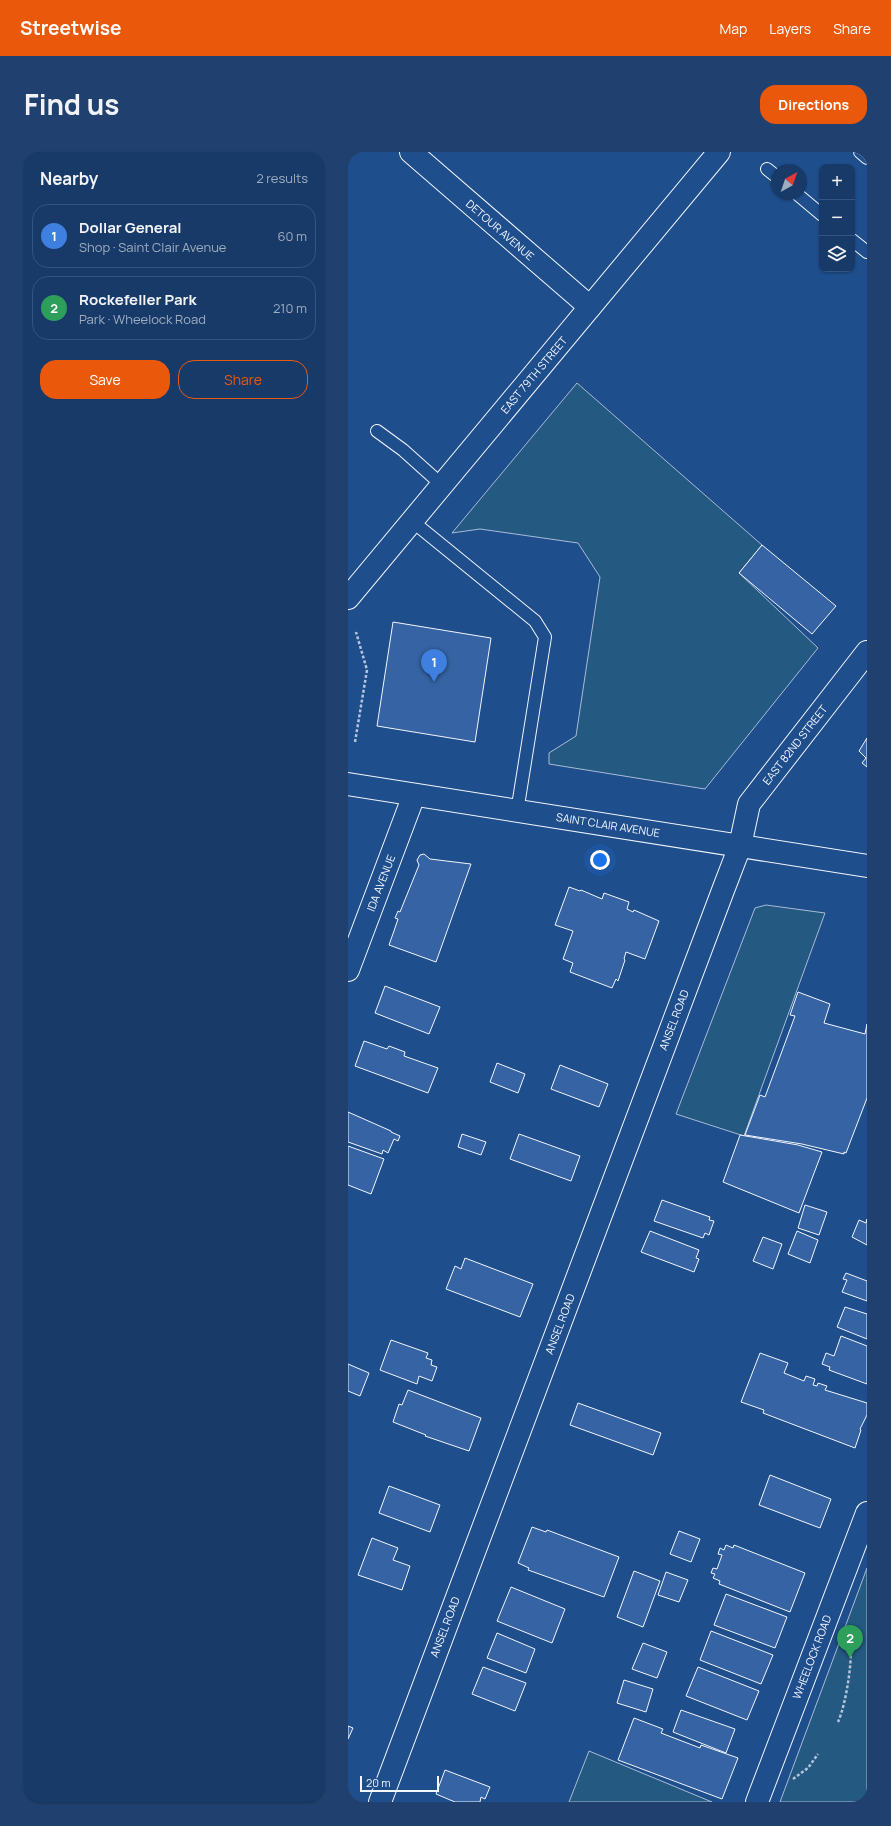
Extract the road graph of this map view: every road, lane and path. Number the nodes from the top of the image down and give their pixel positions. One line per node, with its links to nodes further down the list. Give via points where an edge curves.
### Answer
1 (411, 152): 11 (street, DETOUR AVENUE)
2 (719, 152): 11 (street, EAST 79TH STREET)
3 (860, 152): 4 (lane)
4 (867, 158)
5 (767, 168): 6 (lane)
6 (771, 172)
7 (804, 200): 8 (lane)
8 (819, 212)
9 (855, 242): 10 (lane)
10 (867, 252)
11 (590, 307): 13 (street, EAST 79TH STREET)
12 (377, 431): 13 (lane)
13 (442, 485): 14 (street, EAST 79TH STREET)
14 (412, 521): 15 (street, EAST 79TH STREET); 21 (lane, via 536,621 546,637)
15 (348, 598)
16 (356, 632): 18 (path, via 367,670)
17 (867, 652): 22 (street, EAST 82ND STREET, via 750,804)
18 (355, 742)
19 (348, 784): 20 (street, SAINT CLAIR AVENUE)
20 (414, 795): 21 (street, SAINT CLAIR AVENUE); 24 (street, IDA AVENUE)
21 (517, 812): 22 (street, SAINT CLAIR AVENUE)
22 (740, 846): 23 (street, SAINT CLAIR AVENUE); 30 (street, ANSEL ROAD)
23 (867, 866)
24 (348, 970)
25 (867, 1512): 31 (street, WHEELOCK ROAD)
26 (850, 1627): 27 (path, via 849,1669 842,1714)
27 (838, 1722)
28 (818, 1754): 29 (path, via 808,1768)
29 (789, 1780)
30 (380, 1802)
31 (756, 1802)

